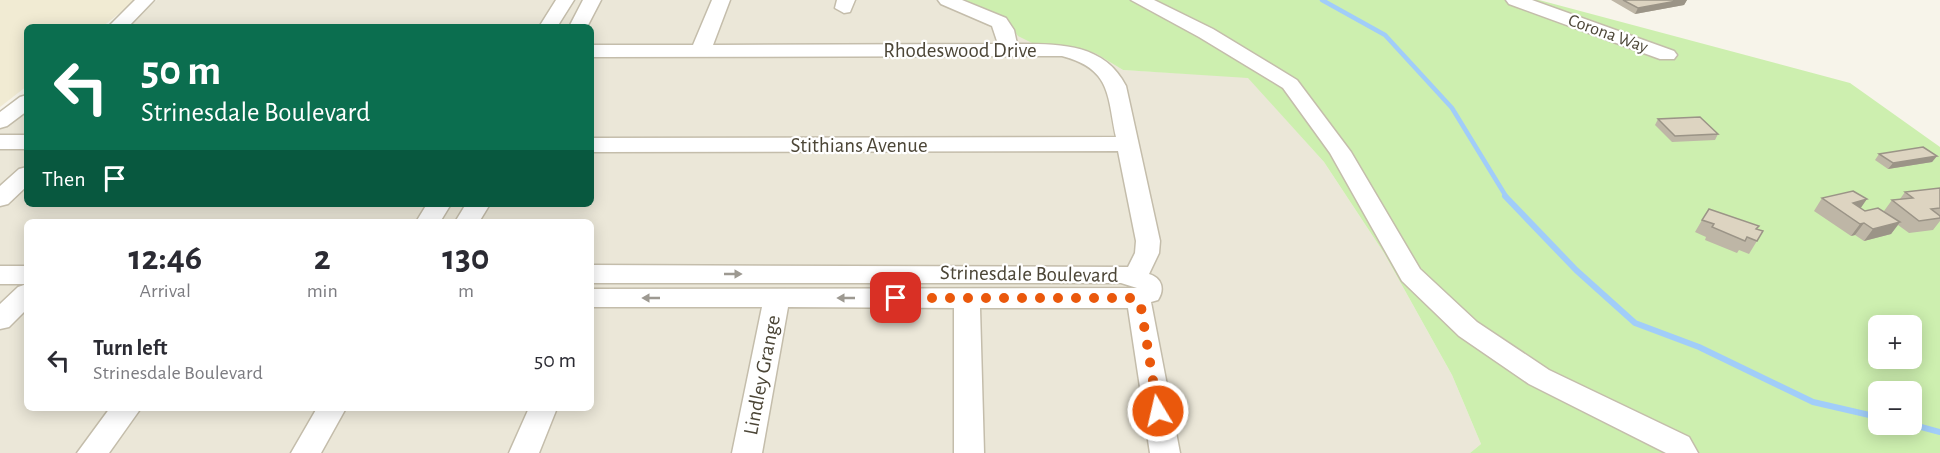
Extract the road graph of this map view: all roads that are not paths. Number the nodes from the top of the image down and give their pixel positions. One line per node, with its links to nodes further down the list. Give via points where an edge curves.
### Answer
1 (145, 0): 9 (street)
2 (158, 0): 9 (street)
3 (565, 0): 10 (street)
4 (592, 0): 11 (street)
5 (721, 0): 12 (street)
6 (947, 0): 13 (street, via 999,22 1005,30)
7 (1140, 0): 41 (street, via 1206,33 1290,84 1340,152 1411,275 1468,329 1539,377 1678,444)
8 (1515, 0): 15 (street, Corona Way)
9 (122, 22)
10 (550, 24)
11 (580, 24)
12 (701, 50): 13 (street, Rhodeswood Drive); 14 (street, Rhodeswood Drive)
13 (1008, 50): 20 (street, Rhodeswood Drive, via 1062,50 1103,65 1116,86)
14 (594, 51)
15 (1667, 55)
16 (24, 103): 17 (street)
17 (0, 122)
18 (0, 142): 19 (street)
19 (24, 142)
20 (1126, 144): 21 (street, Stithians Avenue); 26 (street, Rhodeswood Drive, via 1148,242)
21 (594, 145)
22 (24, 177): 23 (street)
23 (0, 199)
24 (594, 274): 26 (street, Strinesdale Boulevard, one-way to 26, via 1014,273)
25 (0, 275): 27 (street)
26 (1135, 287): 30 (street, Strinesdale Boulevard); 40 (street)
27 (21, 292): 31 (street)
28 (594, 298): 29 (street, Strinesdale Boulevard, one-way to 28)
29 (777, 298): 30 (street, Strinesdale Boulevard, one-way to 29); 38 (street, Lindley Grange)
30 (967, 298): 39 (street)
31 (0, 320)
32 (125, 411): 35 (street)
33 (330, 411): 36 (street)
34 (542, 411): 37 (street)
35 (92, 453)
36 (306, 453)
37 (524, 453)
38 (747, 453)
39 (969, 453)
40 (1165, 453)
41 (1683, 453)

